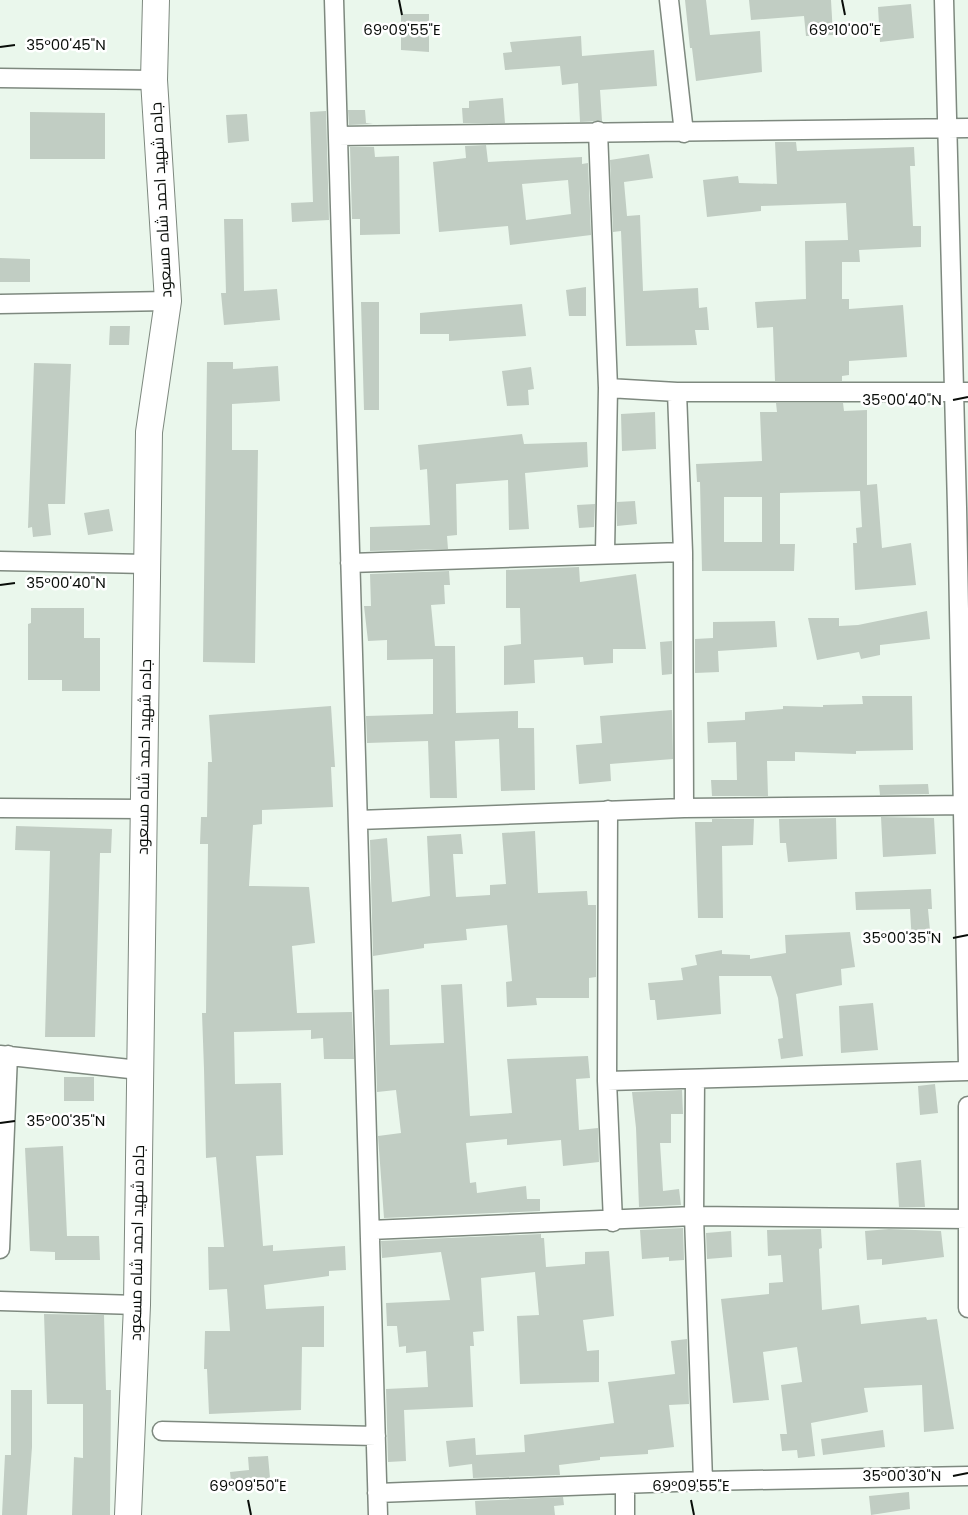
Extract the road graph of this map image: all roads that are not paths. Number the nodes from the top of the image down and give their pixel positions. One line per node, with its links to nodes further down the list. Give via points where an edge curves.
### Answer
1 (156, 0): 6 (main road, جاده شهيد احمد شاه مسعود)
2 (334, 0): 11 (street)
3 (669, 0): 10 (street)
4 (944, 0): 8 (street)
5 (0, 78): 6 (street)
6 (154, 80): 12 (main road, جاده شهيد احمد شاه مسعود)
7 (968, 128): 8 (street)
8 (947, 129): 10 (street); 16 (street)
9 (598, 131): 10 (street); 11 (street); 14 (street)
10 (684, 133)
11 (338, 136): 20 (street)
12 (168, 301): 13 (street); 21 (main road, جاده شهيد احمد شاه مسعود, via 149,432)
13 (0, 304)
14 (608, 388): 15 (street); 17 (street)
15 (677, 392): 16 (street); 18 (street)
16 (961, 393): 22 (street)
17 (605, 552): 18 (street); 20 (street)
18 (683, 552): 24 (street)
19 (0, 561): 21 (street)
20 (350, 563): 27 (street)
21 (147, 564): 25 (main road, جاده شهيد احمد شاه مسعود)
22 (965, 805): 24 (street); 29 (street)
23 (0, 808): 25 (street)
24 (684, 808): 26 (street)
25 (143, 809): 30 (main road, جاده شهيد احمد شاه مسعود)
26 (608, 810): 27 (street); 33 (street)
27 (358, 820): 38 (street)
28 (4, 1055): 30 (street); 39 (street)
29 (968, 1066)
30 (139, 1070): 41 (main road, جاده شهيد احمد شاه مسعود)
31 (968, 1071): 32 (street)
32 (695, 1079): 33 (street); 35 (street)
33 (607, 1082): 37 (street)
34 (968, 1106): 36 (street)
35 (694, 1216): 36 (street); 37 (street); 46 (street)
36 (968, 1219): 42 (street)
37 (613, 1222): 38 (street)
38 (369, 1230): 44 (street)
39 (0, 1249)
40 (0, 1301): 41 (street)
41 (137, 1305): 49 (main road, جاده شهيد احمد شاه مسعود)
42 (968, 1308)
43 (162, 1431): 44 (street)
44 (376, 1436): 48 (street)
45 (968, 1476): 46 (street)
46 (703, 1481): 47 (street)
47 (625, 1485): 48 (street); 51 (street)
48 (377, 1493): 50 (street)
49 (128, 1515)
50 (378, 1515)
51 (625, 1515)

